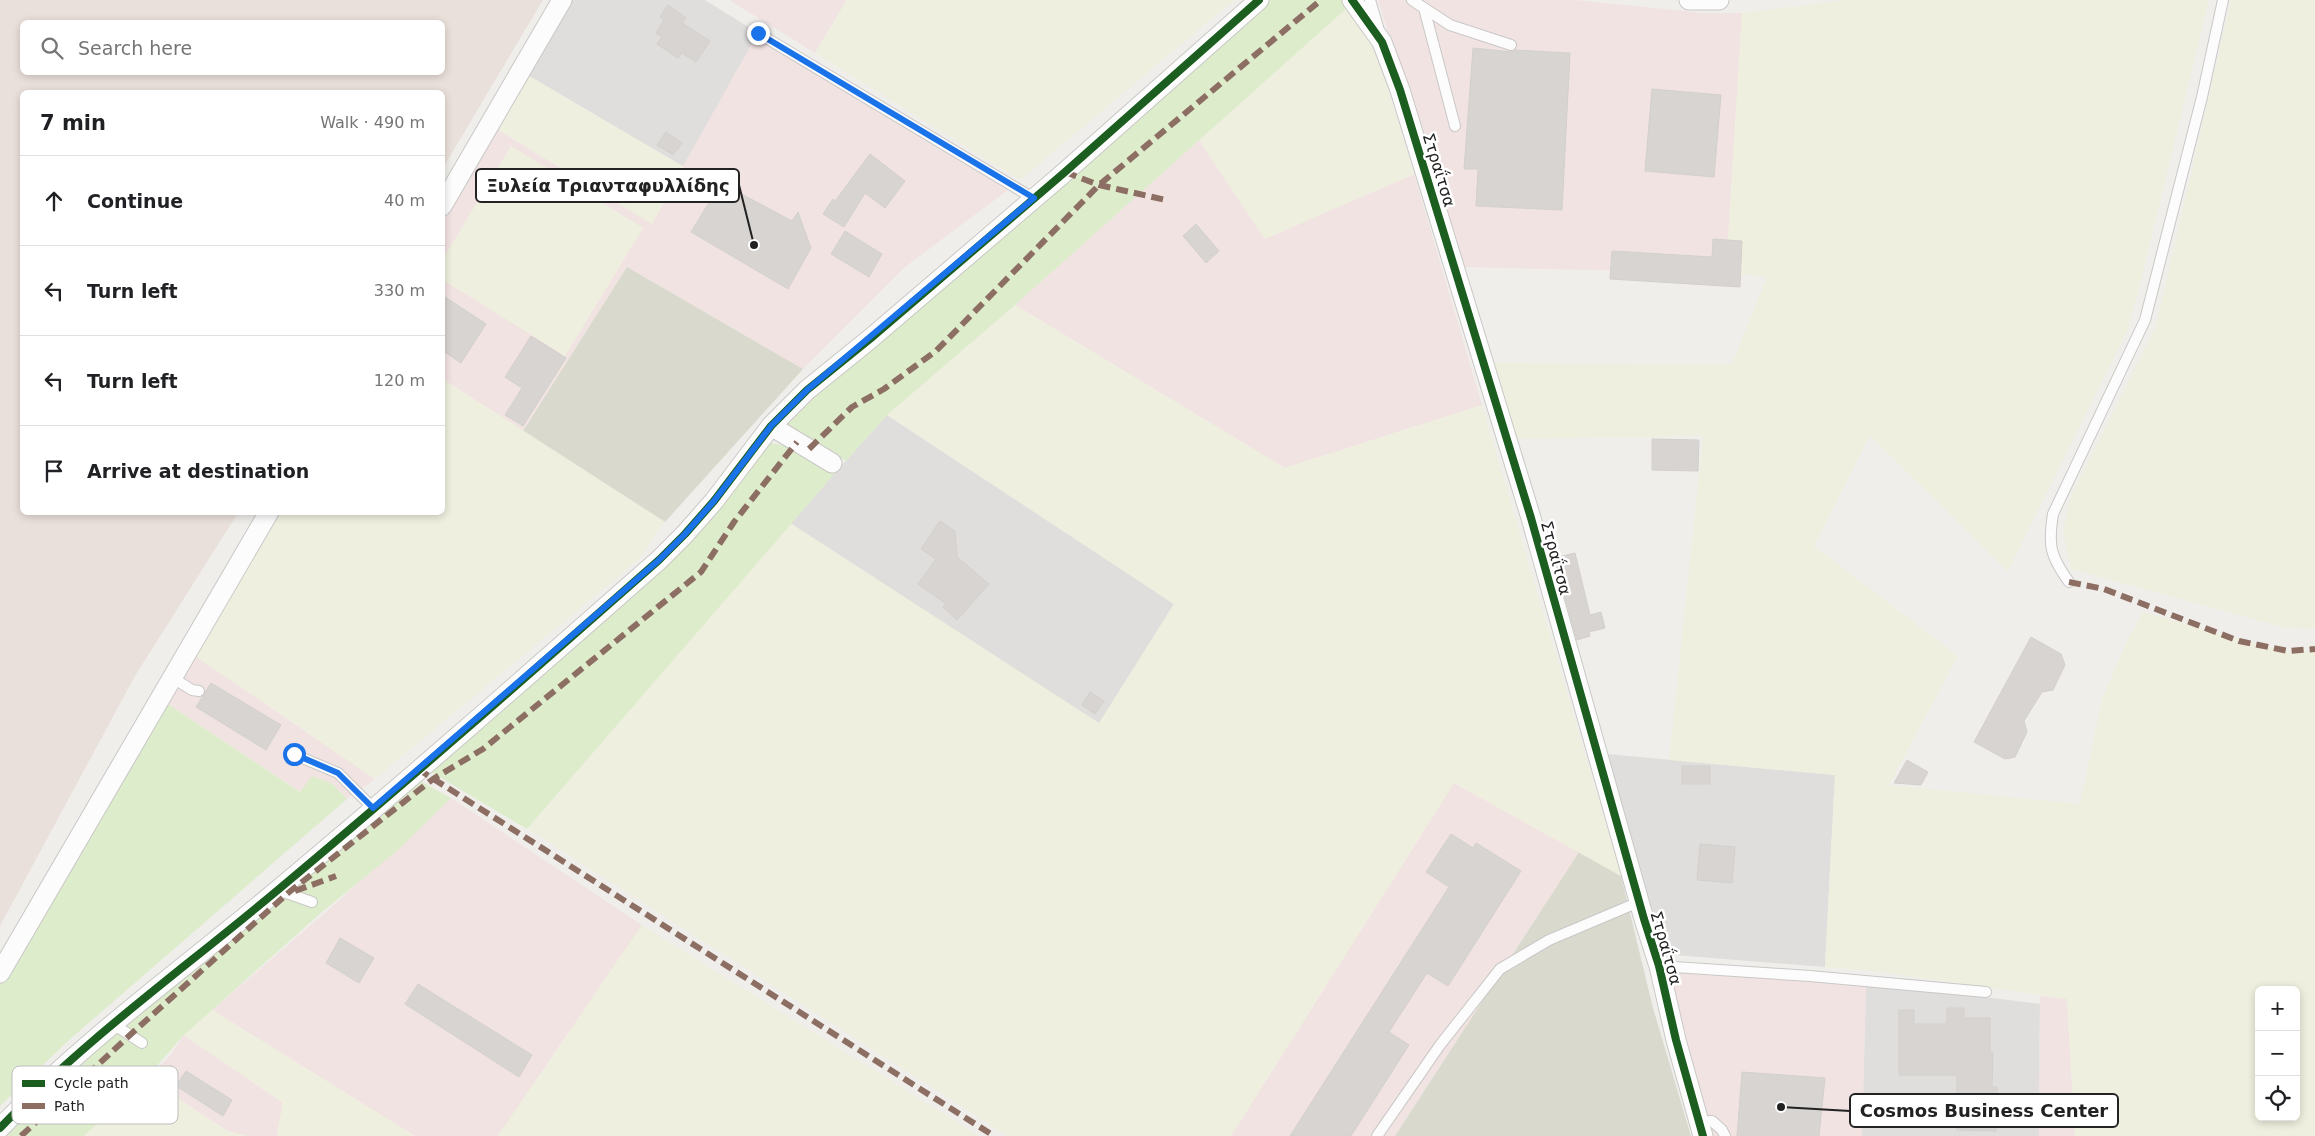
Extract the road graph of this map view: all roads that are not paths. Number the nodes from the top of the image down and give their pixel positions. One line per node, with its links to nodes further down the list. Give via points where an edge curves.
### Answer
1 (562, 0): 15 (street)
2 (1259, 0): 14 (street)
3 (1352, 0): 11 (street, Στραΐτσα)
4 (1370, 0): 11 (lane)
5 (1412, 0): 9 (lane)
6 (1689, 0): 7 (street)
7 (1719, 0)
8 (2223, 0): 19 (lane, via 2146,320 2054,514 2049,540 2057,566)
9 (1424, 8): 12 (lane, via 1450,25); 13 (lane)
10 (758, 33): 14 (lane)
11 (1382, 42): 26 (street, Στραΐτσα, via 1400,90 1531,518)
12 (1511, 45)
13 (1455, 126)
14 (1034, 198): 16 (street, via 807,390)
15 (445, 201)
16 (771, 426): 17 (street); 23 (street, via 714,501 659,560)
17 (832, 462)
18 (267, 515): 20 (street)
19 (2069, 582)
20 (173, 678): 21 (lane); 28 (street)
21 (199, 692)
22 (294, 754): 23 (lane, via 338,773)
23 (373, 808): 24 (street)
24 (278, 890): 25 (lane); 30 (street)
25 (312, 902)
26 (1639, 902): 27 (street, Στραΐτσα); 36 (lane, via 1549,940 1500,968 1440,1045)
27 (1659, 966): 29 (lane); 35 (street, Στραΐτσα)
28 (0, 973)
29 (1986, 992)
30 (113, 1024): 31 (lane); 32 (street)
31 (142, 1043)
32 (67, 1066)
33 (12, 1117): 34 (street)
34 (0, 1128)
35 (1701, 1129): 37 (lane, via 1712,1121)
36 (1377, 1136)
37 (1724, 1136)

